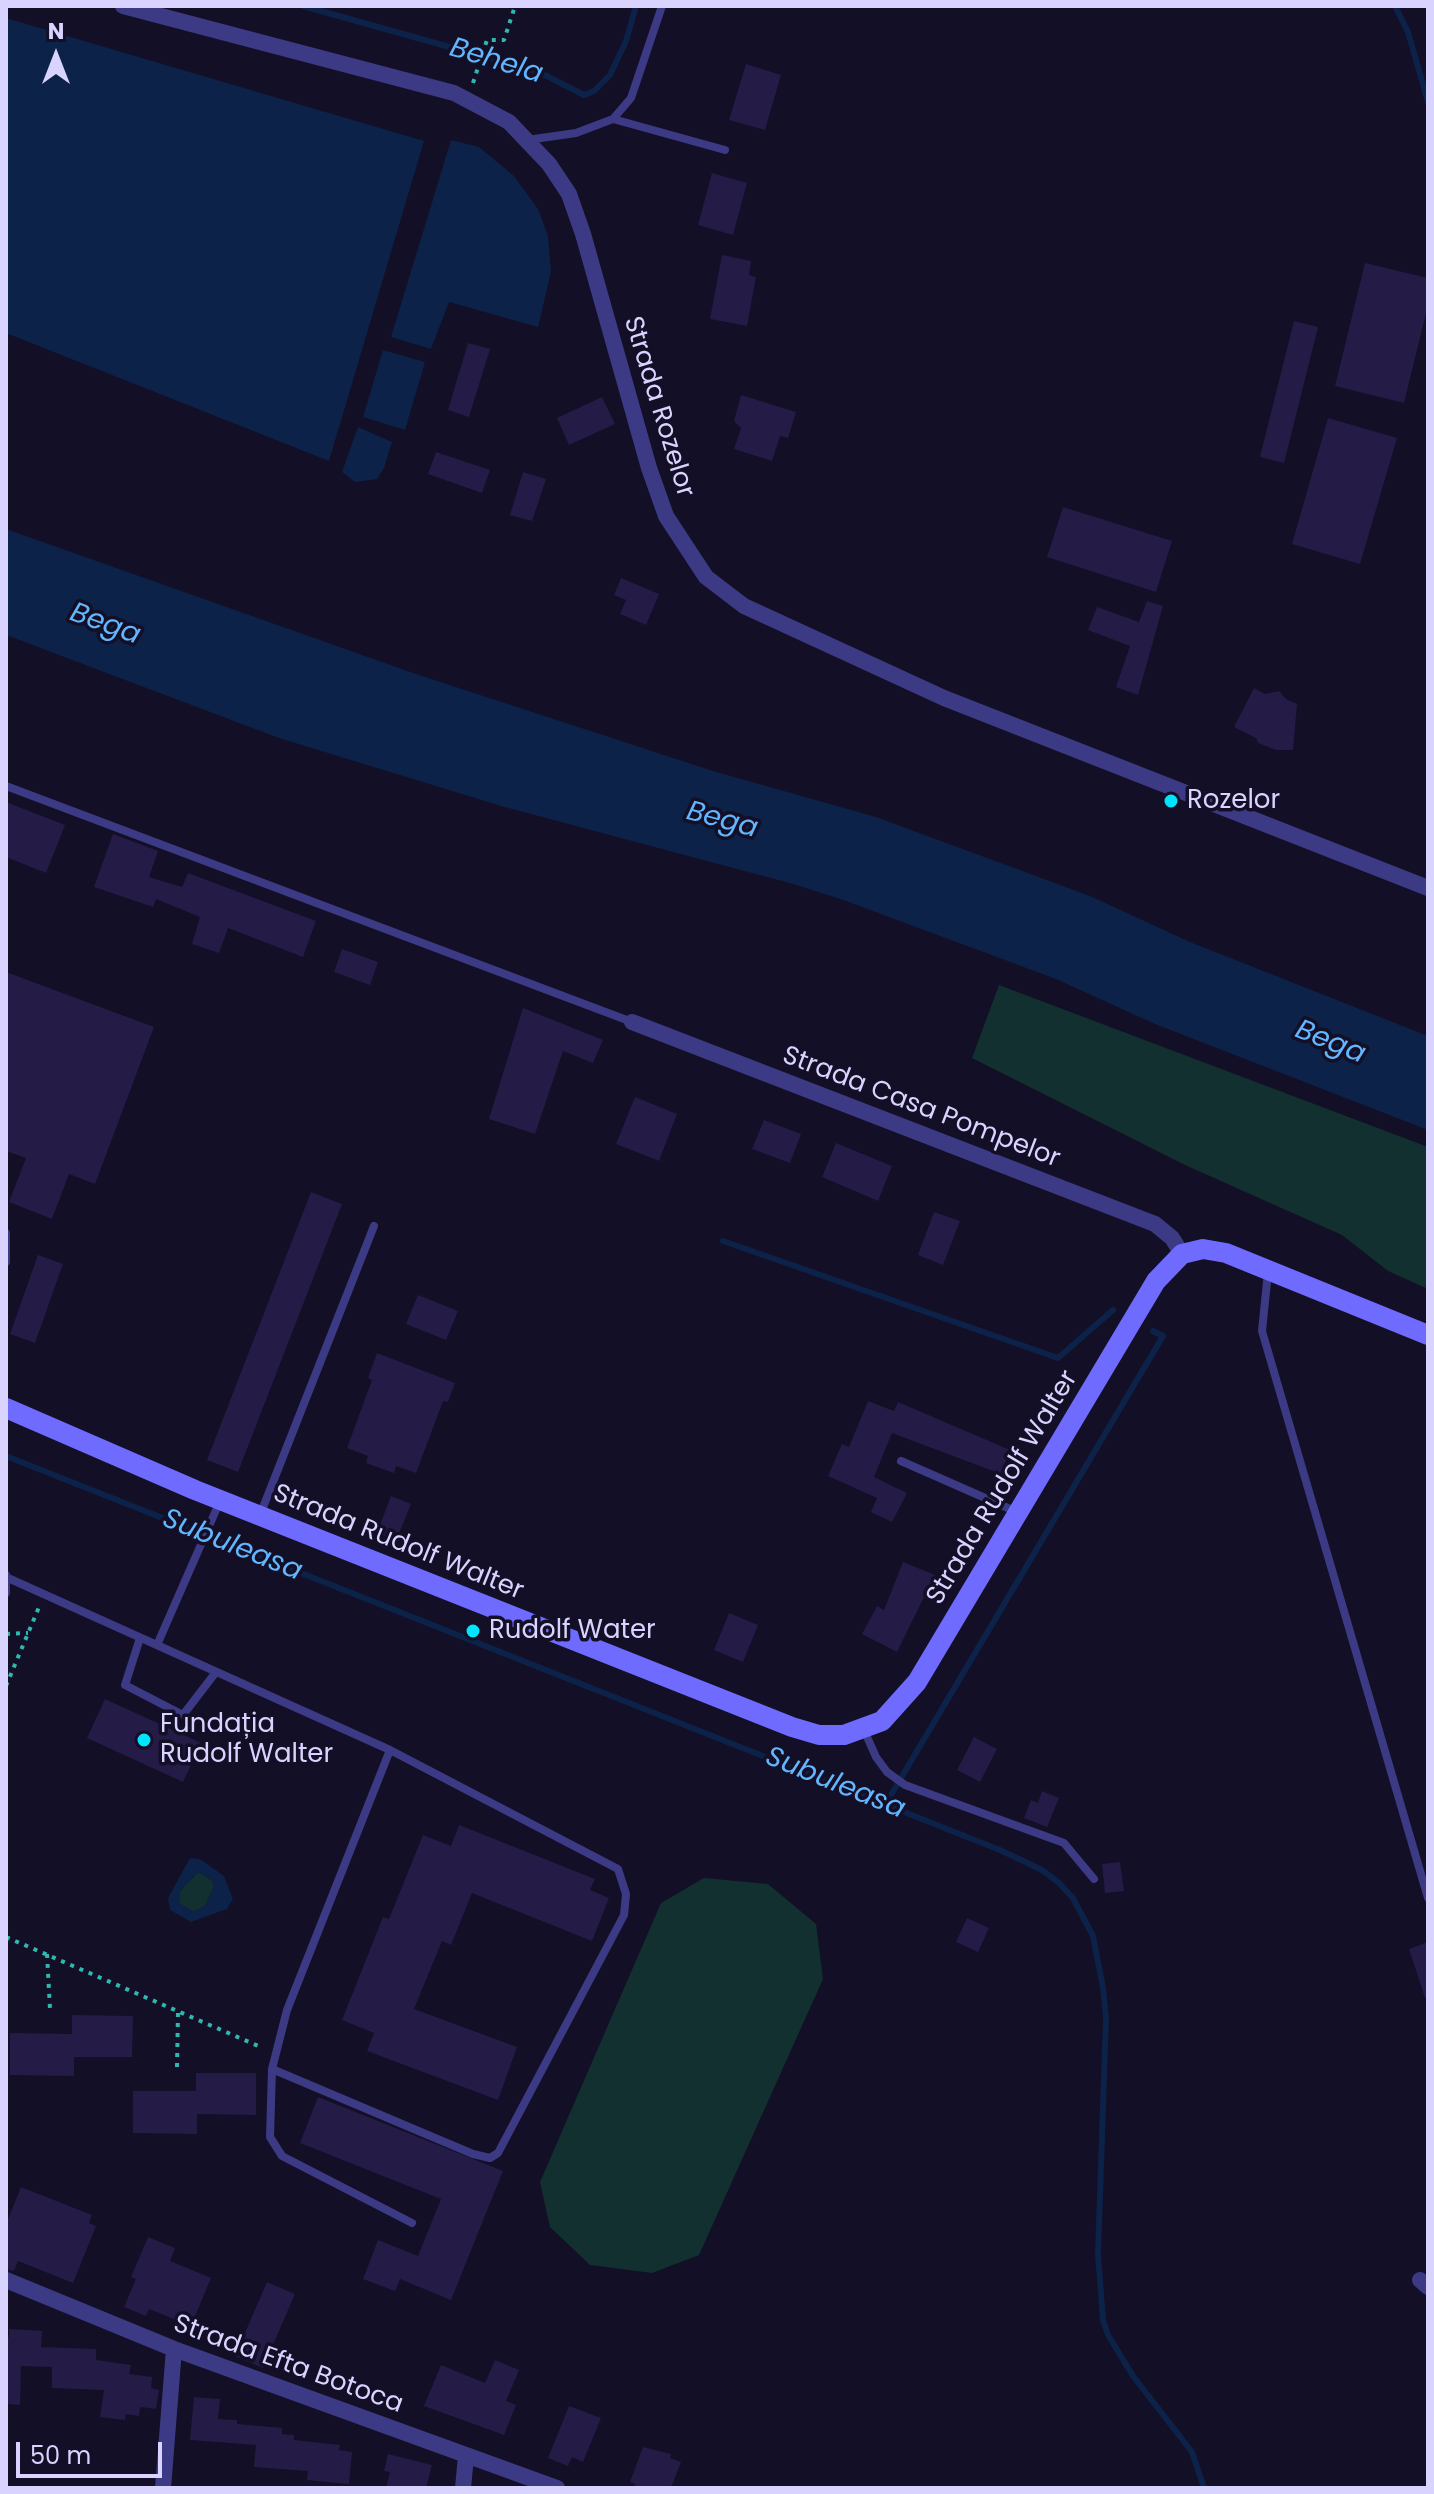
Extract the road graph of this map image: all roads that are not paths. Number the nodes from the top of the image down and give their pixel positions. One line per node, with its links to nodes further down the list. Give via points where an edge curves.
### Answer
1 (123, 6): 4 (street, Strada Rozelor, via 454,93 509,122)
2 (662, 6): 3 (lane, via 631,98)
3 (613, 119): 4 (lane, via 576,133); 5 (lane)
4 (526, 140): 7 (street, Strada Rozelor, via 569,194 653,480 666,516 706,577 766,619 944,698)
5 (725, 150)
6 (6, 786): 8 (lane)
7 (1428, 888)
8 (632, 1022): 11 (street, Strada Casa Pompelor, via 1155,1224)
9 (374, 1226): 19 (lane)
10 (6, 1233): 12 (lane)
11 (1182, 1254): 13 (street, via 1203,1249 1226,1253); 18 (street, Strada Rudolf Walter, via 1156,1281)
12 (6, 1262)
13 (1268, 1270): 14 (street); 28 (lane, via 1262,1331)
14 (1428, 1335)
15 (6, 1408): 17 (street, Strada Rudolf Walter)
16 (901, 1461): 18 (lane)
17 (218, 1505): 19 (street, Strada Rudolf Walter); 23 (lane)
18 (1018, 1512): 25 (street, Strada Rudolf Walter, via 917,1682 882,1721)
19 (259, 1516): 25 (street, Strada Rudolf Walter, via 792,1727 819,1735)
20 (7, 1577): 21 (lane); 22 (lane)
21 (6, 1593)
22 (140, 1638): 23 (lane); 24 (lane, via 125,1685 183,1715)
23 (157, 1645): 24 (lane)
24 (216, 1672): 26 (lane)
25 (864, 1730): 27 (lane, via 887,1772 905,1785 1064,1843)
26 (390, 1750): 29 (lane, via 287,2010); 29 (lane, via 618,1869 626,1894 624,1915 503,2147 490,2158)
27 (1094, 1879)
28 (1428, 1898)
29 (272, 2069): 30 (lane, via 270,2137 282,2156)
30 (412, 2223)
31 (6, 2280): 32 (street, Strada Efta Botoca)
32 (174, 2349): 33 (street, Strada Efta Botoca); 34 (street)
33 (466, 2456): 35 (street); 36 (street, Strada Efta Botoca)
34 (163, 2488)
35 (463, 2488)
36 (557, 2488)

